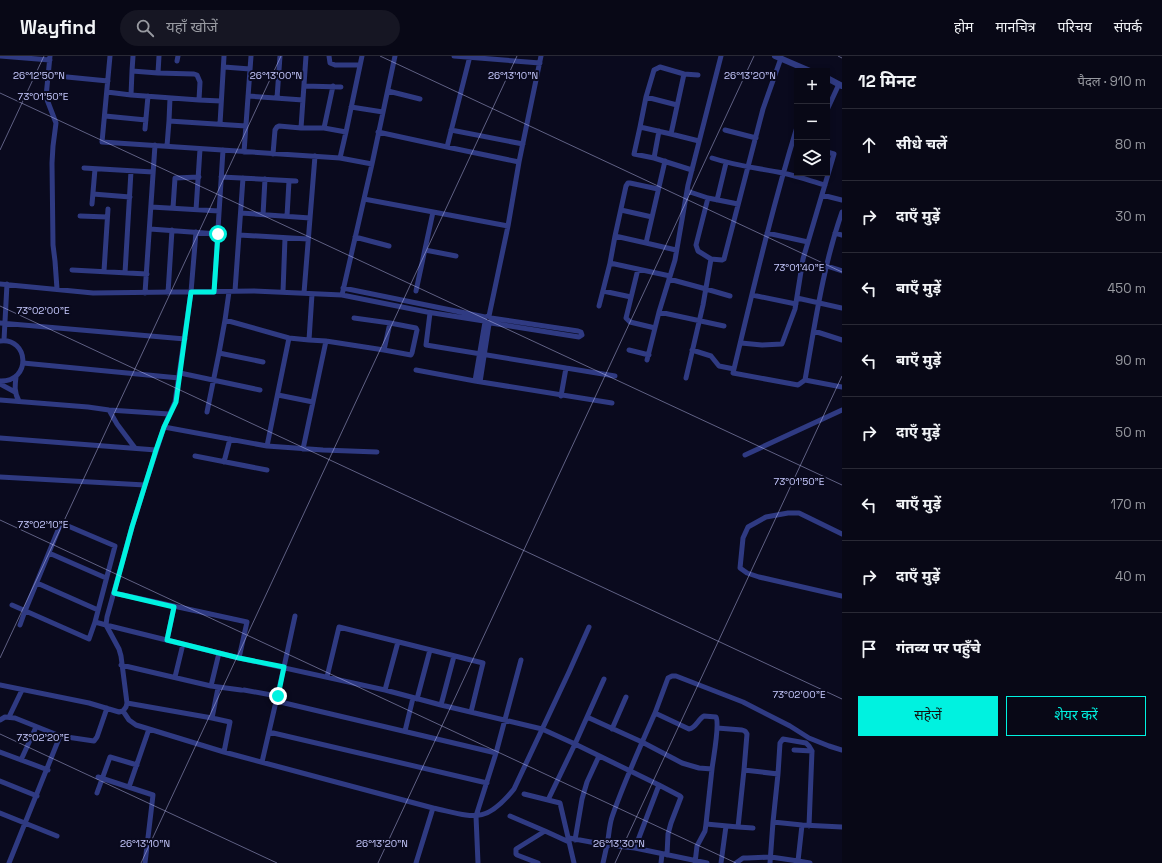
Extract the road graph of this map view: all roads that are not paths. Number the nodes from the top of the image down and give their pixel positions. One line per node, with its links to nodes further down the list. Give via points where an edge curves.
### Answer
1 (0, 56): 17 (street)
2 (110, 56): 29 (street)
3 (134, 56): 23 (street)
4 (159, 56): 24 (street)
5 (224, 56): 20 (street)
6 (251, 56): 22 (street)
7 (280, 56): 41 (street)
8 (306, 56): 31 (street)
9 (329, 56): 19 (street, via 330,63)
10 (362, 56): 19 (street)
11 (395, 56): 34 (street)
12 (454, 56): 13 (street)
13 (469, 56): 18 (street); 59 (street)
14 (541, 56): 18 (street)
15 (721, 56): 66 (street)
16 (778, 57): 21 (street); 65 (street)
17 (50, 58): 159 (street, via 46,97 56,123 52,163)
18 (540, 63): 67 (street)
19 (360, 65): 48 (street)
20 (224, 67): 22 (street); 45 (street)
21 (803, 68)
22 (250, 69): 38 (street)
23 (132, 72): 24 (street); 36 (street)
24 (158, 73): 43 (street, via 197,75 200,82)
25 (684, 74): 26 (street); 39 (street, via 660,67 654,70); 46 (street)
26 (698, 75)
27 (67, 77): 29 (street)
28 (830, 80): 30 (street)
29 (108, 81): 35 (street)
30 (841, 85): 47 (street)
31 (304, 86): 32 (street); 44 (street)
32 (333, 86): 33 (street); 57 (street)
33 (341, 86)
34 (388, 91): 42 (street); 49 (street)
35 (107, 92): 36 (street); 50 (street)
36 (130, 95): 37 (street)
37 (148, 96): 40 (street); 51 (street)
38 (248, 96): 41 (street); 54 (street)
39 (646, 97): 46 (street); 55 (street)
40 (170, 98): 43 (street); 52 (street)
41 (277, 98): 44 (street)
42 (420, 99)
43 (199, 100): 45 (street)
44 (303, 100): 56 (street)
45 (221, 101): 53 (street)
46 (677, 105): 64 (street)
47 (830, 105)
48 (351, 106): 49 (street); 62 (street)
49 (383, 112): 63 (street)
50 (105, 116): 51 (street); 69 (street, via 102,142)
51 (146, 120): 58 (street)
52 (169, 121): 53 (street); 70 (street)
53 (220, 124): 54 (street)
54 (246, 126): 74 (street)
55 (640, 127): 61 (street); 79 (street, via 634,154)
56 (301, 128): 57 (street); 76 (street, via 277,127)
57 (324, 128): 62 (street)
58 (145, 129)
59 (451, 130): 67 (street); 71 (street)
60 (725, 130): 65 (street)
61 (659, 131): 64 (street); 79 (street)
62 (346, 132): 78 (street)
63 (378, 132): 71 (street); 84 (street)
64 (671, 134): 66 (street)
65 (756, 138): 85 (street)
66 (699, 141): 89 (street)
67 (523, 144): 82 (street)
68 (794, 144): 92 (street)
69 (155, 146): 70 (street); 91 (street)
70 (167, 146): 72 (street)
71 (447, 148): 82 (street)
72 (200, 149): 73 (street); 94 (street)
73 (223, 150): 74 (street); 95 (street)
74 (244, 152): 76 (street)
75 (830, 153): 87 (street, via 834,154)
76 (272, 154): 77 (street)
77 (315, 156): 78 (street); 126 (street)
78 (340, 158): 84 (street)
79 (654, 158): 81 (street)
80 (712, 158): 83 (street)
81 (665, 161): 89 (street); 101 (street)
82 (519, 162): 127 (street)
83 (726, 163): 85 (street); 108 (street)
84 (372, 164): 107 (street)
85 (747, 167): 92 (street); 111 (street)
86 (84, 168): 88 (street)
87 (830, 168)
88 (95, 169): 90 (street); 103 (street)
89 (692, 170): 102 (street)
90 (131, 171): 91 (street); 105 (street)
91 (153, 172): 112 (street)
92 (783, 173): 100 (street); 133 (street)
93 (828, 176): 100 (street)
94 (199, 177): 113 (street, via 175,178); 115 (street)
95 (222, 177): 96 (street); 117 (street)
96 (243, 178): 97 (street); 120 (street)
97 (265, 179): 98 (street); 121 (street)
98 (290, 181): 99 (street); 123 (street)
99 (296, 181)
100 (825, 185): 104 (street)
101 (658, 189): 116 (street, via 628,184); 125 (street)
102 (687, 191): 106 (street); 144 (street)
103 (93, 194): 105 (street); 110 (street)
104 (822, 195): 109 (street); 140 (street)
105 (130, 197): 153 (street)
106 (708, 198): 108 (street); 146 (street, via 696,245 698,251)
107 (364, 199): 118 (street); 137 (street)
108 (717, 200): 111 (street)
109 (842, 200)
110 (92, 204)
111 (738, 204): 146 (street, via 724,259)
112 (151, 207): 113 (street); 128 (street)
113 (173, 208): 115 (street)
114 (108, 209): 124 (street)
115 (196, 210): 117 (street)
116 (621, 210): 125 (street); 135 (street)
117 (219, 212): 132 (street)
118 (433, 212): 127 (street); 143 (street)
119 (842, 212): 131 (street)
120 (241, 213): 121 (street); 134 (street)
121 (263, 214): 123 (street)
122 (80, 216): 124 (street)
123 (288, 216): 126 (street)
124 (107, 217): 152 (street)
125 (652, 217): 141 (street)
126 (310, 218): 139 (street)
127 (508, 226): 185 (street)
128 (150, 229): 129 (street); 154 (street)
129 (172, 230): 130 (street); 169 (street)
130 (196, 232): 132 (street); 163 (street)
131 (834, 233): 136 (street); 148 (street)
132 (218, 234): 164 (street)
133 (767, 234): 140 (street); 173 (street)
134 (239, 235): 138 (street); 166 (street)
135 (615, 236): 141 (street); 147 (street)
136 (842, 236)
137 (355, 237): 142 (street); 158 (street)
138 (285, 238): 139 (street); 167 (street)
139 (308, 239): 170 (street)
140 (808, 242): 176 (street)
141 (646, 243): 144 (street)
142 (389, 246)
143 (425, 250): 145 (street); 161 (street)
144 (676, 250): 155 (street)
145 (456, 256)
146 (711, 259): 160 (street)
147 (610, 263): 149 (street); 162 (street)
148 (827, 266): 151 (street); 177 (street)
149 (638, 269): 155 (street); 175 (street)
150 (72, 270): 152 (street)
151 (842, 271)
152 (104, 272): 153 (street)
153 (125, 273): 154 (street)
154 (146, 274): 168 (street)
155 (669, 278): 160 (street); 181 (street)
156 (0, 284): 157 (street)
157 (7, 284): 159 (street); 187 (street)
158 (344, 288): 172 (street); 185 (street)
159 (56, 289): 168 (street, via 93,294)
160 (706, 289): 174 (street); 186 (street)
161 (416, 291)
162 (603, 291): 175 (street); 179 (street)
163 (191, 292): 164 (street); 169 (street); 194 (street)
164 (214, 292): 165 (street)
165 (229, 292): 166 (street); 184 (street)
166 (235, 292): 167 (street)
167 (283, 292): 170 (street)
168 (145, 293): 169 (street)
169 (168, 293)
170 (304, 293): 171 (street)
171 (312, 294): 172 (street); 196 (street)
172 (342, 295): 182 (street)
173 (752, 295): 178 (street); 199 (street)
174 (730, 296)
175 (631, 297): 190 (street, via 627,320)
176 (796, 298): 177 (street); 178 (street)
177 (819, 302): 180 (street); 192 (street)
178 (796, 304): 199 (street, via 782,344)
179 (600, 306)
180 (842, 308)
181 (659, 312): 186 (street); 190 (street)
182 (430, 313): 185 (street); 204 (street, via 426,345)
183 (354, 318): 188 (street)
184 (225, 320): 193 (street); 203 (street)
185 (488, 320): 191 (street); 204 (street)
186 (700, 320): 189 (street); 202 (street)
187 (2, 323): 194 (street); 195 (street)
188 (390, 323): 200 (street); 200 (street, via 416,328 415,342 411,355)
189 (724, 326)
190 (655, 328): 201 (street, via 648,358)
191 (555, 330)
192 (814, 331): 197 (street); 215 (street)
193 (289, 338): 196 (street); 221 (street)
194 (185, 339): 210 (street)
195 (2, 340): 206 (street, via 13,343 20,349)
196 (309, 340): 198 (street)
197 (842, 340)
198 (326, 341): 200 (street); 225 (street)
199 (741, 343): 208 (street)
200 (384, 350)
201 (629, 350)
202 (692, 350): 208 (street, via 711,356 719,366); 213 (street)
203 (219, 353): 205 (street); 214 (street)
204 (482, 355): 207 (street); 217 (street)
205 (263, 362)
206 (23, 363): 210 (street); 212 (street)
207 (566, 368): 211 (street); 222 (street)
208 (734, 368): 215 (street, via 733,373 798,385)
209 (416, 370): 217 (street)
210 (179, 376): 214 (street); 230 (street, via 176,402)
211 (615, 376)
212 (16, 377): 216 (street); 220 (street)
213 (686, 378)
214 (213, 380): 219 (street); 229 (street)
215 (805, 380): 218 (street)
216 (0, 382): 220 (street)
217 (478, 382): 222 (street)
218 (842, 387)
219 (260, 390)
220 (15, 392): 224 (street)
221 (278, 395): 225 (street); 234 (street)
222 (561, 396): 226 (street)
223 (0, 400): 224 (street)
224 (19, 401): 227 (street)
225 (313, 402): 236 (street)
226 (612, 403)
227 (109, 410): 230 (street); 235 (street)
228 (842, 410): 239 (street)
229 (207, 412)
230 (170, 414): 231 (street)
231 (164, 427): 233 (street); 237 (street)
232 (0, 438): 235 (street)
233 (230, 439): 234 (street); 241 (street)
234 (267, 446): 236 (street)
235 (134, 448): 237 (street)
236 (303, 449): 238 (street)
237 (156, 450): 244 (street)
238 (376, 452)
239 (746, 455)
240 (195, 456): 241 (street)
241 (224, 462): 242 (street)
242 (267, 470)
243 (0, 477): 244 (street)
244 (145, 485): 249 (street)
245 (842, 534): 250 (street, via 799,513 766,517 748,527 743,538 740,568 759,577)
246 (49, 553): 247 (street); 247 (street, via 62,523 115,546); 248 (street)
247 (106, 578): 253 (street)
248 (37, 583): 253 (street); 254 (street)
249 (114, 593): 252 (street); 258 (street)
250 (842, 596)
251 (12, 605): 254 (street)
252 (174, 607): 260 (street); 266 (street, via 246,622)
253 (98, 610): 256 (street)
254 (25, 611): 256 (street, via 89,639); 257 (street)
255 (295, 616): 269 (street)
256 (95, 622): 258 (street)
257 (20, 625)
258 (106, 625): 260 (street); 268 (street, via 121,656)
259 (588, 627): 293 (street, via 570,672)
260 (167, 640): 262 (street)
261 (398, 642): 263 (street); 271 (street, via 339,627); 277 (street)
262 (183, 644): 264 (street); 270 (street)
263 (430, 650): 265 (street); 280 (street)
264 (219, 653): 266 (street); 274 (street)
265 (454, 656): 282 (street); 285 (street, via 483,663)
266 (239, 658): 269 (street)
267 (521, 660): 291 (street)
268 (121, 665): 270 (street); 281 (street)
269 (284, 667): 271 (street); 279 (street)
270 (175, 677): 274 (street)
271 (327, 677): 277 (street)
272 (604, 679): 288 (street)
273 (0, 685): 276 (street)
274 (211, 686): 275 (street)
275 (218, 688): 279 (street, via 243,690); 289 (street)
276 (22, 690): 283 (street); 287 (street)
277 (385, 690): 280 (street)
278 (626, 697): 294 (street)
279 (277, 698): 297 (street); 298 (street)
280 (415, 698): 282 (street); 297 (street)
281 (127, 703): 284 (street); 289 (street)
282 (441, 705): 285 (street)
283 (108, 708): 284 (street); 299 (street, via 94,741)
284 (123, 711): 296 (street, via 132,723)
285 (471, 712): 291 (street)
286 (655, 713): 295 (street, via 689,729 704,716 714,716 718,719); 300 (street); 303 (street, via 667,680 676,676 743,702 809,738)
287 (9, 717): 290 (street); 292 (street)
288 (587, 717): 294 (street); 301 (street)
289 (212, 718): 306 (street, via 230,722)
290 (0, 720)
291 (505, 720): 293 (street); 307 (street)
292 (36, 727): 299 (street); 309 (street)
293 (542, 728): 301 (street); 328 (street, via 514,789 493,810)
294 (612, 728): 300 (street)
295 (717, 728): 312 (street); 315 (street, via 742,730 747,734)
296 (149, 729): 306 (street); 311 (street)
297 (404, 731): 307 (street)
298 (269, 732): 310 (street); 319 (street)
299 (60, 736): 313 (street)
300 (642, 742): 312 (street, via 692,767); 314 (street)
301 (575, 744): 308 (street); 325 (street)
302 (794, 750): 304 (street)
303 (842, 750)
304 (812, 751): 316 (street, via 806,743 783,738 780,743); 335 (street)
305 (0, 752): 309 (street)
306 (224, 752): 310 (street)
307 (496, 753): 319 (street)
308 (598, 756): 314 (street); 342 (street, via 582,799)
309 (21, 760): 313 (street)
310 (262, 762): 326 (street)
311 (137, 765): 317 (street, via 110,757); 321 (street)
312 (712, 769): 332 (street)
313 (48, 770): 324 (street)
314 (630, 770): 320 (street); 343 (street, via 612,819)
315 (744, 770): 316 (street); 336 (street)
316 (778, 774): 330 (street)
317 (100, 778): 321 (street); 322 (street)
318 (0, 781): 324 (street)
319 (487, 782): 328 (street)
320 (659, 785): 344 (street); 345 (street, via 681,797 671,823)
321 (129, 787): 350 (street, via 153,795)
322 (97, 793)
323 (524, 794): 325 (street)
324 (37, 796): 331 (street)
325 (548, 800): 341 (street, via 560,802)
326 (434, 808): 328 (street); 351 (street)
327 (0, 813): 331 (street)
328 (476, 816): 352 (street)
329 (510, 816): 339 (street)
330 (773, 822): 333 (street); 346 (street)
331 (26, 824): 340 (street); 349 (street)
332 (706, 824): 334 (street); 348 (street, via 697,846)
333 (802, 825): 335 (street); 347 (street)
334 (726, 826): 336 (street); 358 (street)
335 (810, 826): 338 (street)
336 (738, 827): 337 (street)
337 (753, 828)
338 (842, 828)
339 (545, 831): 341 (street); 353 (street, via 515,852)
340 (57, 836)
341 (569, 840): 342 (street); 354 (street)
342 (575, 840): 343 (street)
343 (607, 845): 344 (street); 355 (street)
344 (635, 848): 345 (street)
345 (665, 854): 348 (street); 356 (street)
346 (770, 860): 347 (street); 359 (street, via 743,858)
347 (798, 861): 360 (street)
348 (695, 862): 357 (street)
349 (9, 863)
350 (145, 863)
351 (416, 863)
352 (478, 863)
353 (538, 863)
354 (574, 863)
355 (603, 863)
356 (661, 863)
357 (707, 863)
358 (721, 863)
359 (736, 863)
360 (810, 863)

